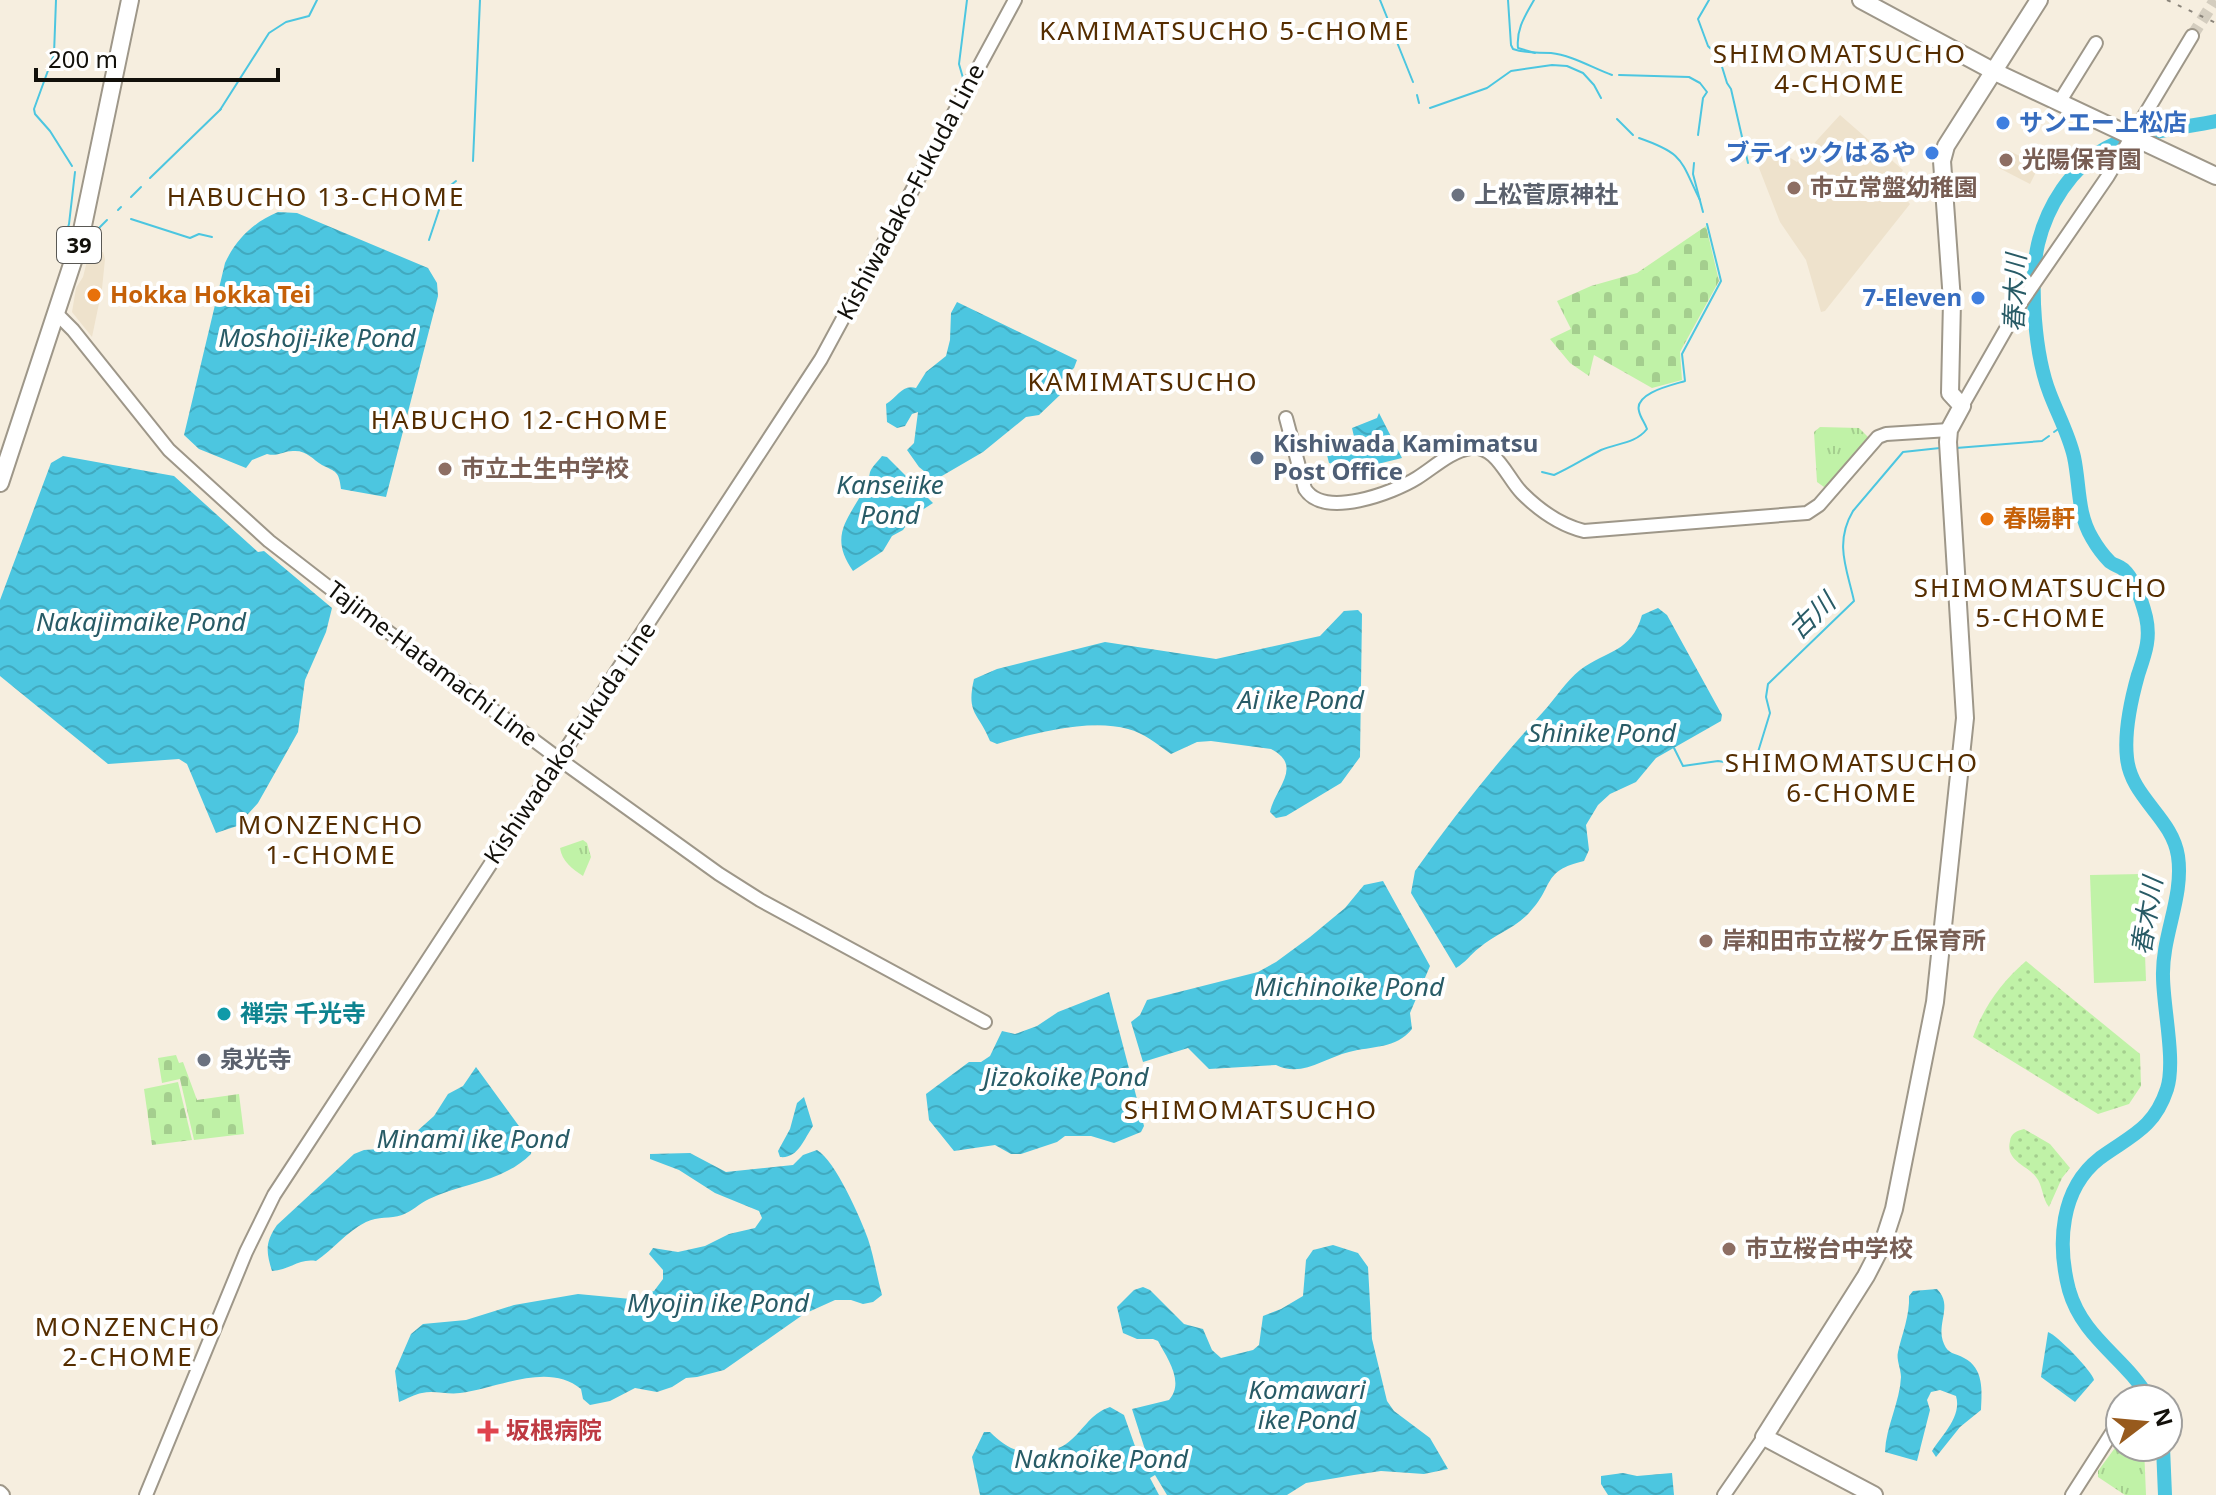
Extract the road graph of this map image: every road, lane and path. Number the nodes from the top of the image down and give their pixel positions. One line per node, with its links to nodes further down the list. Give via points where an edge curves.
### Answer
1 (130, 0): 11 (main road, 39, via 84,225)
2 (1015, 0): 16 (street, Kishiwadako-Fukuda Line, via 821,359)
3 (1861, 0): 7 (main road)
4 (2039, 0): 7 (main road)
5 (2192, 36): 9 (street)
6 (2096, 43): 8 (street)
7 (1995, 72): 8 (main road); 12 (main road, via 1946,146 1942,161 1952,301 1950,393)
8 (2060, 101): 9 (main road)
9 (2131, 131): 10 (main road); 12 (street)
10 (2216, 176)
11 (57, 314): 15 (main road, 39); 16 (street, Tajime-Hatamachi Line, via 169,450 269,541)
12 (1962, 406): 14 (main road)
13 (1286, 418): 14 (street, via 1305,489 1321,502 1343,504 1396,488 1464,449 1480,448 1561,525 1584,531 1807,513 1878,437)
14 (1949, 430): 18 (main road, via 1965,718 1935,1002 1883,1243)
15 (0, 483)
16 (559, 759): 17 (street, Tajime-Hatamachi Line, via 760,900); 20 (street, Kishiwadako-Fukuda Line, via 274,1195)
17 (985, 1022)
18 (1764, 1437): 21 (street); 22 (main road)
19 (2104, 1445): 23 (street)
20 (146, 1495)
21 (1724, 1495)
22 (1874, 1495)
23 (2072, 1495)

